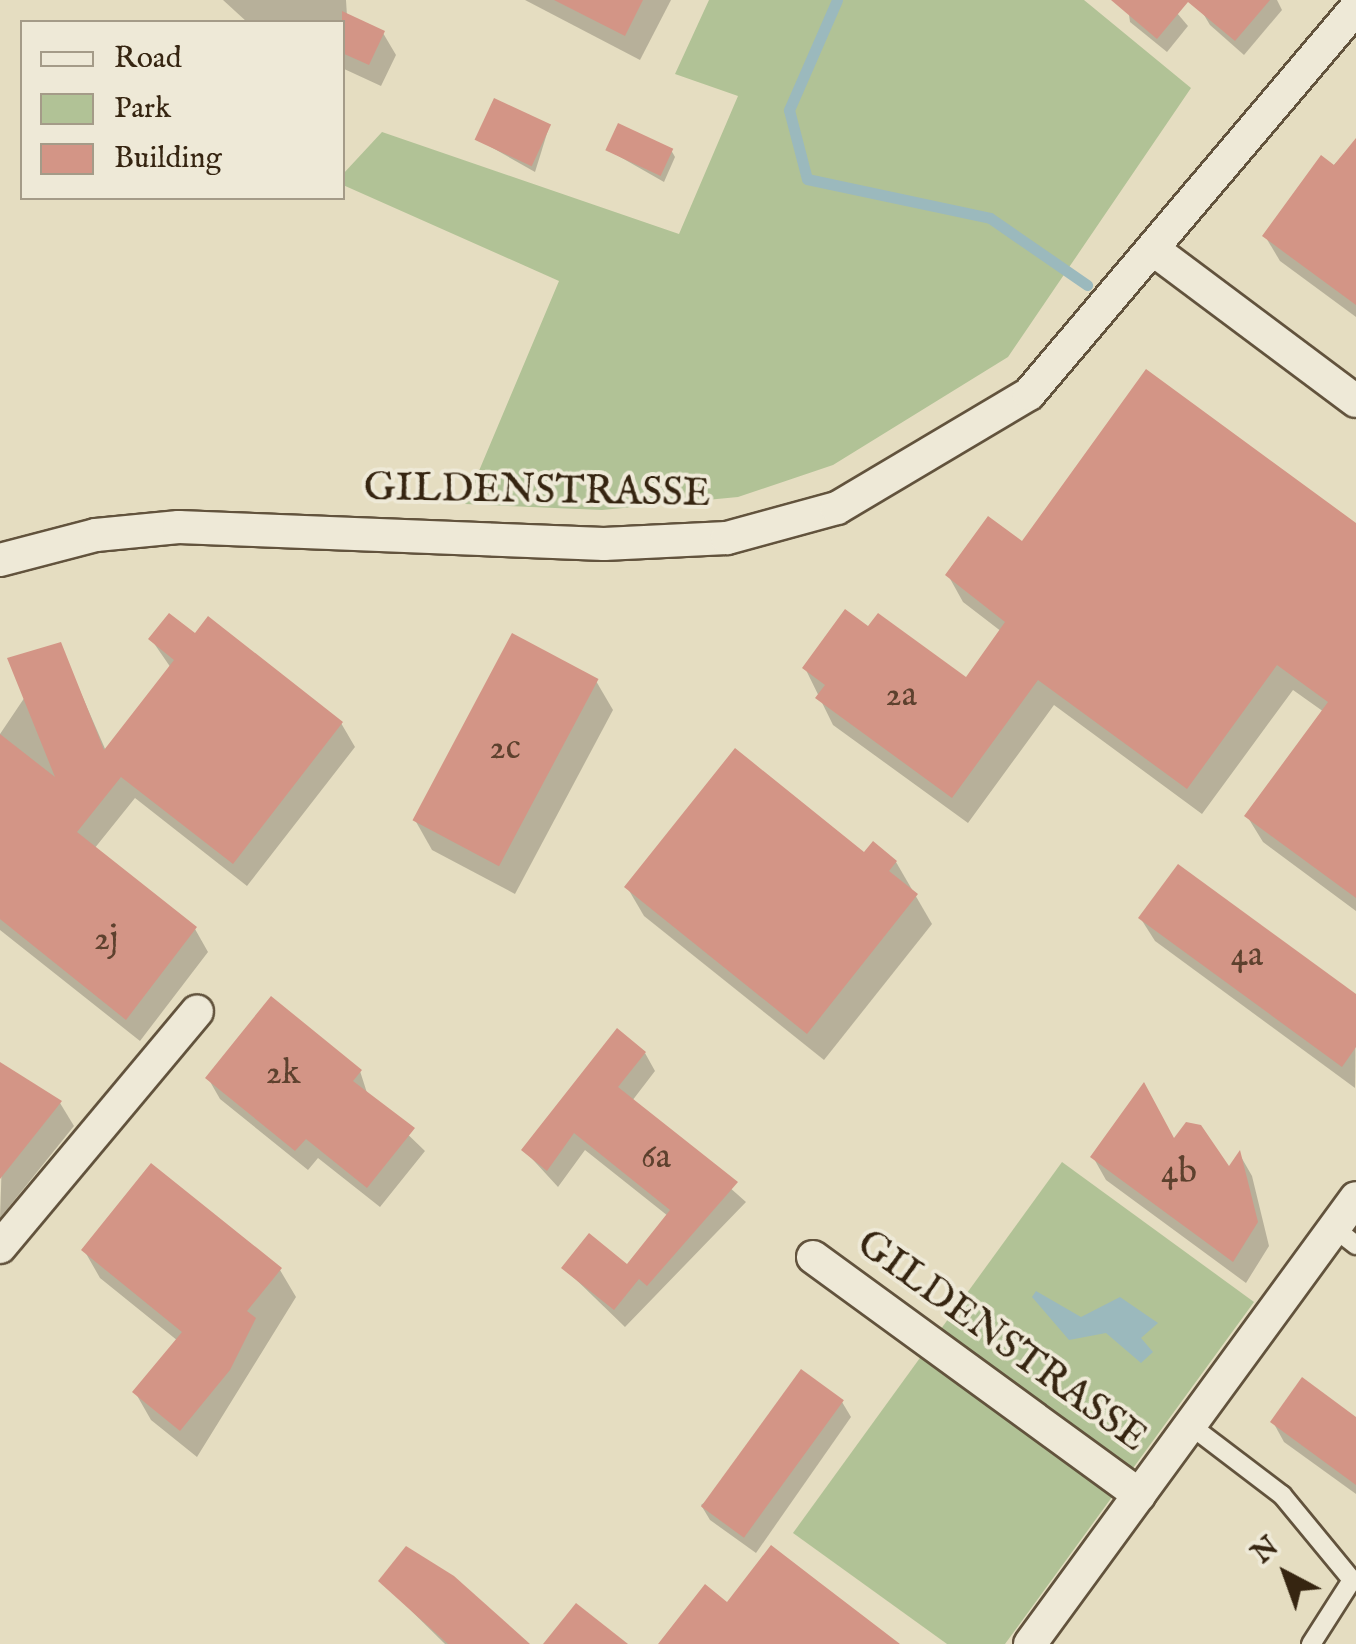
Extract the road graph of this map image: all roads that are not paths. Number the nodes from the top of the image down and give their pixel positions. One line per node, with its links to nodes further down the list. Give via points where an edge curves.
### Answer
1 (1356, 8): 2 (street, GILDENSTRASSE)
2 (1158, 253): 3 (street); 4 (street, GILDENSTRASSE, via 1029,394 949,450 838,508 746,533 604,544 179,528 96,535)
3 (1356, 401)
4 (0, 560)
5 (197, 1011): 8 (street)
6 (1356, 1198): 7 (street, GILDENSTRASSE)
7 (1345, 1236): 10 (street, GILDENSTRASSE)
8 (0, 1248)
9 (813, 1257): 11 (street, GILDENSTRASSE)
10 (1190, 1425): 11 (street, GILDENSTRASSE); 13 (lane, via 1282,1494 1352,1580)
11 (1139, 1495): 12 (street, GILDENSTRASSE)
12 (1030, 1644)
13 (1311, 1644)

